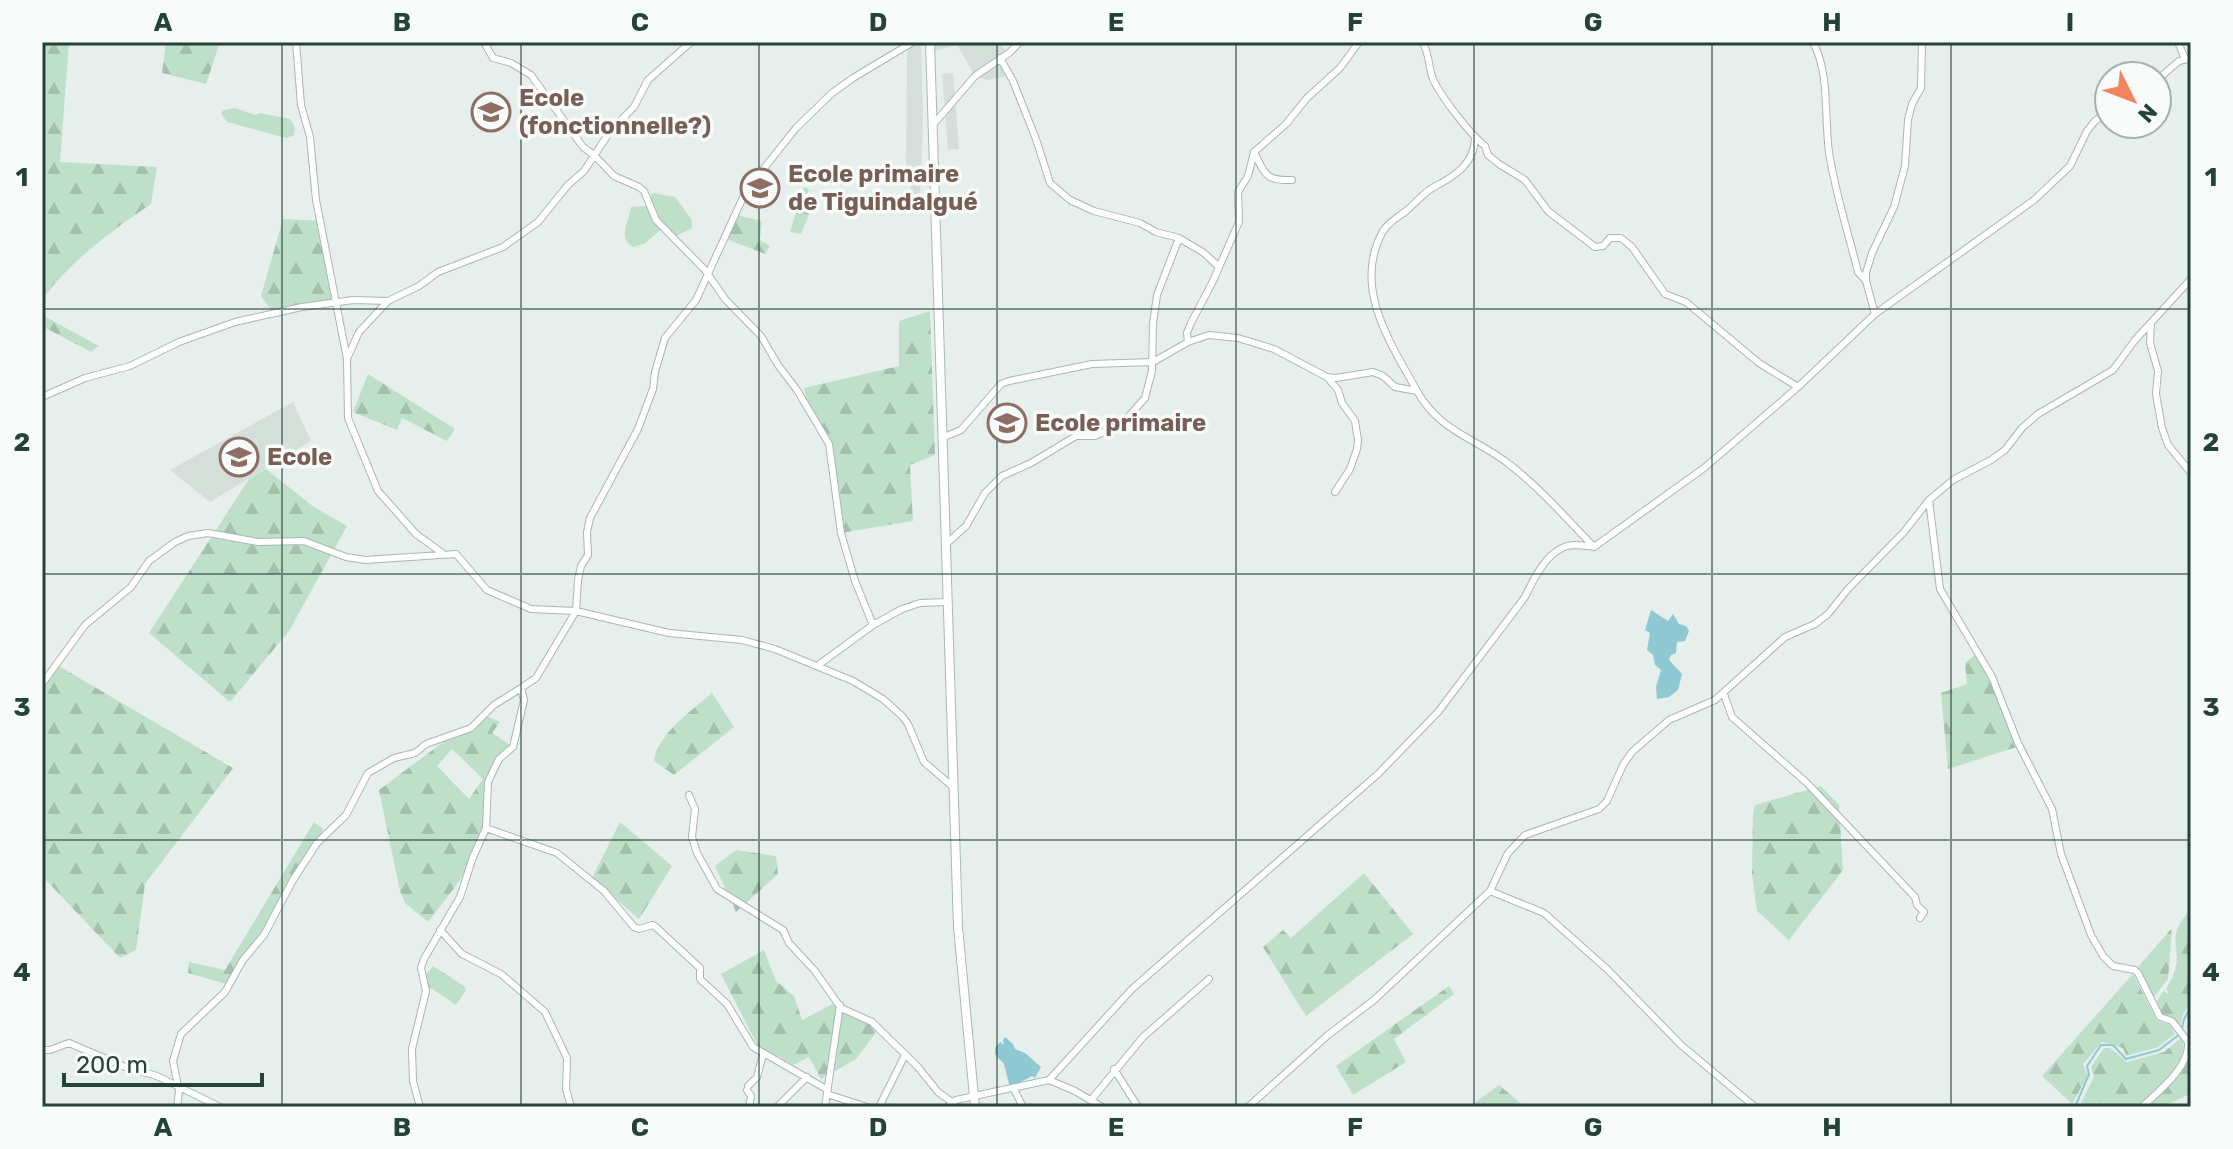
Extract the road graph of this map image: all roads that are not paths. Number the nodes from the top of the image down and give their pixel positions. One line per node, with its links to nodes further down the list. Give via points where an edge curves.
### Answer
1 (296, 42): 26 (street, via 316,200)
2 (484, 42): 18 (street, via 493,58 531,75 574,137)
3 (691, 42): 18 (street, via 648,80)
4 (913, 42): 22 (street, via 832,93 796,128 744,195)
5 (930, 42): 15 (street)
6 (1020, 42): 12 (street)
7 (1359, 42): 17 (street, via 1340,68)
8 (1422, 42): 16 (street, via 1439,92)
9 (1813, 42): 24 (street, via 1823,74 1836,184 1858,272)
10 (1922, 42): 24 (street, via 1921,88 1908,120 1905,166)
11 (2178, 42): 13 (street)
12 (1000, 58): 15 (street, via 975,76); 20 (street, via 1050,183 1094,211)
13 (2188, 59)
14 (2093, 124): 27 (street, via 2070,166 2034,200)
15 (932, 126): 36 (street)
16 (1475, 139): 33 (street, via 1499,164 1525,180 1548,211 1578,236 1599,248 1610,238 1621,238 1665,294 1686,302 1759,363); 34 (street, via 1472,157 1457,174 1389,223 1371,265 1371,290 1380,319)
17 (1254, 152): 19 (street, via 1272,179); 21 (street, via 1238,192 1239,222)
18 (595, 156): 22 (street, via 614,176 639,187 656,220); 25 (street, via 521,235)
19 (1292, 180)
20 (1179, 238): 21 (street); 31 (street, via 1157,295)
21 (1219, 267): 29 (street, via 1191,323)
22 (708, 274): 44 (street, via 688,312 665,338 638,429 590,518); 45 (street, via 761,336 829,444 841,533)
23 (2191, 279): 28 (street)
24 (1866, 281): 27 (street)
25 (388, 301): 26 (street); 30 (street, via 359,332)
26 (338, 303): 30 (street); 35 (street, via 235,322)
27 (1875, 314): 33 (street)
28 (2151, 324): 37 (street, via 2162,428 2168,445); 39 (street, via 2113,370 2038,414 2005,450)
29 (1188, 342): 31 (street); 32 (street, via 1209,335 1238,338 1281,352)
30 (347, 359): 42 (street, via 348,418 371,477 416,534)
31 (1153, 362): 36 (street, via 1092,364 1009,381 961,430); 40 (street, via 1145,398 1121,425 1095,436 1076,436 1002,476 966,526)
32 (1327, 377): 34 (street, via 1373,372 1395,387); 38 (street, via 1355,421 1358,440 1350,469)
33 (1798, 387): 41 (street, via 1704,468)
34 (1417, 391): 41 (street, via 1446,426 1508,463)
35 (42, 397)
36 (944, 437): 40 (street)
37 (2191, 473)
38 (1335, 492)
39 (1929, 500): 49 (street, via 1828,614 1785,637); 85 (street, via 1940,589 1992,677 2052,809 2061,854 2091,935 2113,966 2138,973 2160,1017 2172,1021 2188,1042 2186,1060)
40 (945, 545): 43 (street)
41 (1594, 547): 63 (street, via 1562,548 1546,562 1463,682 1418,733 1132,989)
42 (444, 554): 44 (street, via 456,554 487,590 519,605); 47 (street, via 365,560 304,541 188,536 149,561 131,587 85,625)
43 (947, 602): 45 (street, via 912,605); 50 (street)
44 (576, 611): 46 (street, via 669,633 742,640); 48 (street, via 536,678)
45 (873, 625): 46 (street)
46 (817, 666): 50 (street, via 893,707 908,724 924,762)
47 (42, 684)
48 (521, 688): 52 (street, via 518,733 488,782); 64 (street, via 471,728 368,773 346,815 317,843 225,992 181,1034 173,1061)
49 (1724, 694): 53 (street, via 1669,720 1632,752 1599,809 1525,835 1508,853); 54 (street, via 1732,717 1807,783 1915,897 1924,912)
50 (953, 787): 67 (street, via 958,927)
51 (689, 795): 57 (street, via 695,809 692,837 712,883 783,930)
52 (486, 828): 55 (street, via 460,897); 59 (street, via 557,853 604,891 634,927 653,925 671,939 700,968 700,979 727,1004 747,1040)
53 (1490, 891): 83 (street, via 1374,1000); 84 (street, via 1544,913 1681,1045)
54 (1920, 918)
55 (440, 930): 72 (street, via 421,968 426,991 412,1049); 73 (street, via 462,954 501,974 545,1012 567,1058)
56 (1209, 979): 61 (street)
57 (840, 1005): 60 (street, via 872,1022); 66 (street)
58 (42, 1050): 64 (street, via 69,1043)
59 (763, 1054): 62 (street); 74 (street, via 757,1077 747,1088)
60 (905, 1055): 69 (street); 78 (street)
61 (1114, 1069): 68 (street); 82 (street)
62 (807, 1077): 66 (street); 75 (street)
63 (1049, 1080): 65 (street); 68 (street)
64 (178, 1085): 70 (street); 71 (street)
65 (1014, 1089): 67 (street); 80 (street)
66 (827, 1092): 76 (street); 77 (street)
67 (974, 1096): 69 (street); 79 (street)
68 (1091, 1100): 81 (street)
69 (950, 1105)
70 (177, 1107)
71 (220, 1107)
72 (420, 1107)
73 (571, 1107)
74 (749, 1107)
75 (777, 1107)
76 (825, 1107)
77 (867, 1107)
78 (879, 1107)
79 (975, 1107)
80 (1023, 1107)
81 (1102, 1107)
82 (1138, 1107)
83 (1248, 1107)
84 (1755, 1107)
85 (2142, 1107)

